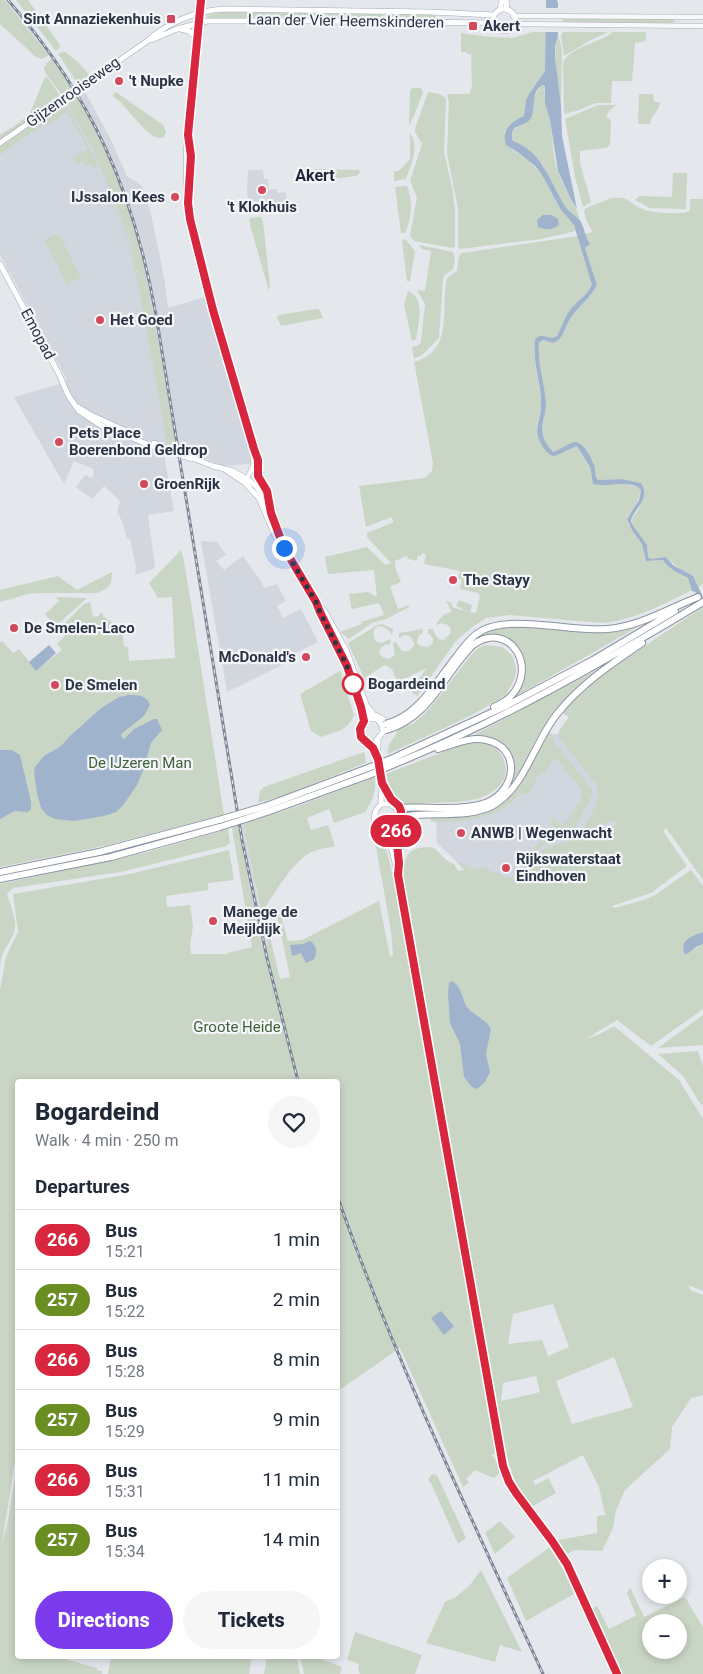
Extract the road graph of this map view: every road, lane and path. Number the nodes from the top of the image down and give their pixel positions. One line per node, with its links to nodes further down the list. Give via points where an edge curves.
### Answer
1 (502, 0): 3 (main road)
2 (506, 0): 4 (main road)
3 (500, 10): 4 (main road); 6 (main road)
4 (508, 10): 7 (main road)
5 (199, 13): 6 (main road, Laan der Vier Heemskinderen, via 225,9); 9 (street); 15 (main road, Gijzenrooiseweg, via 168,26)
6 (494, 15): 10 (main road)
7 (513, 16): 8 (street); 11 (main road)
8 (703, 17)
9 (198, 22): 10 (main road, Laan der Vier Heemskinderen, via 322,20); 13 (main road, Gijzenrooiseweg); 14 (street)
10 (494, 24): 11 (main road, via 503,30)
11 (513, 24): 12 (street)
12 (703, 26)
13 (177, 29): 14 (main road, via 189,31); 15 (main road, Gijzenrooiseweg)
14 (196, 38): 18 (street, via 185,168 186,194 200,262)
15 (146, 42): 16 (main road, Gijzenrooiseweg)
16 (0, 143)
17 (0, 264): 19 (main road, Emopad, via 80,412 100,425 167,452 233,471)
18 (254, 449): 19 (street, via 253,466); 20 (street, via 258,476 267,491)
19 (246, 481): 20 (main road, via 263,496); 21 (main road, via 259,498 275,537)
20 (269, 508): 21 (main road)
21 (284, 548): 24 (main road, via 316,602)
22 (701, 598): 23 (highway); 25 (highway, via 593,660); 26 (highway, via 616,628 509,624 487,629 468,641 416,707)
23 (660, 628): 29 (highway, via 561,686); 34 (highway, via 572,697 544,732 516,784 498,802 471,812)
24 (369, 718): 26 (main road); 27 (main road)
25 (470, 724): 26 (highway, via 506,700 520,683 521,658 514,646 504,640 486,638 473,645 421,710 407,722); 31 (highway)
26 (385, 725): 28 (main road, via 384,736)
27 (362, 736): 28 (main road); 30 (main road)
28 (377, 740): 30 (main road)
29 (417, 755): 31 (highway); 34 (highway, via 469,740 484,739 497,744 505,752 511,773 502,792 483,804 411,808)
30 (378, 759): 32 (main road)
31 (391, 762): 36 (highway, bridge)
32 (382, 783): 33 (main road); 33 (main road)
33 (386, 803): 34 (main road); 35 (main road)
34 (400, 812): 37 (main road)
35 (376, 818): 37 (main road, via 384,825); 39 (main road, via 377,824 388,834)
36 (219, 824): 38 (highway); 40 (highway, via 111,857)
37 (394, 825): 39 (main road)
38 (0, 872)
39 (398, 875): 41 (main road, via 503,1466 516,1493 567,1564)
40 (0, 879)
41 (617, 1674)

